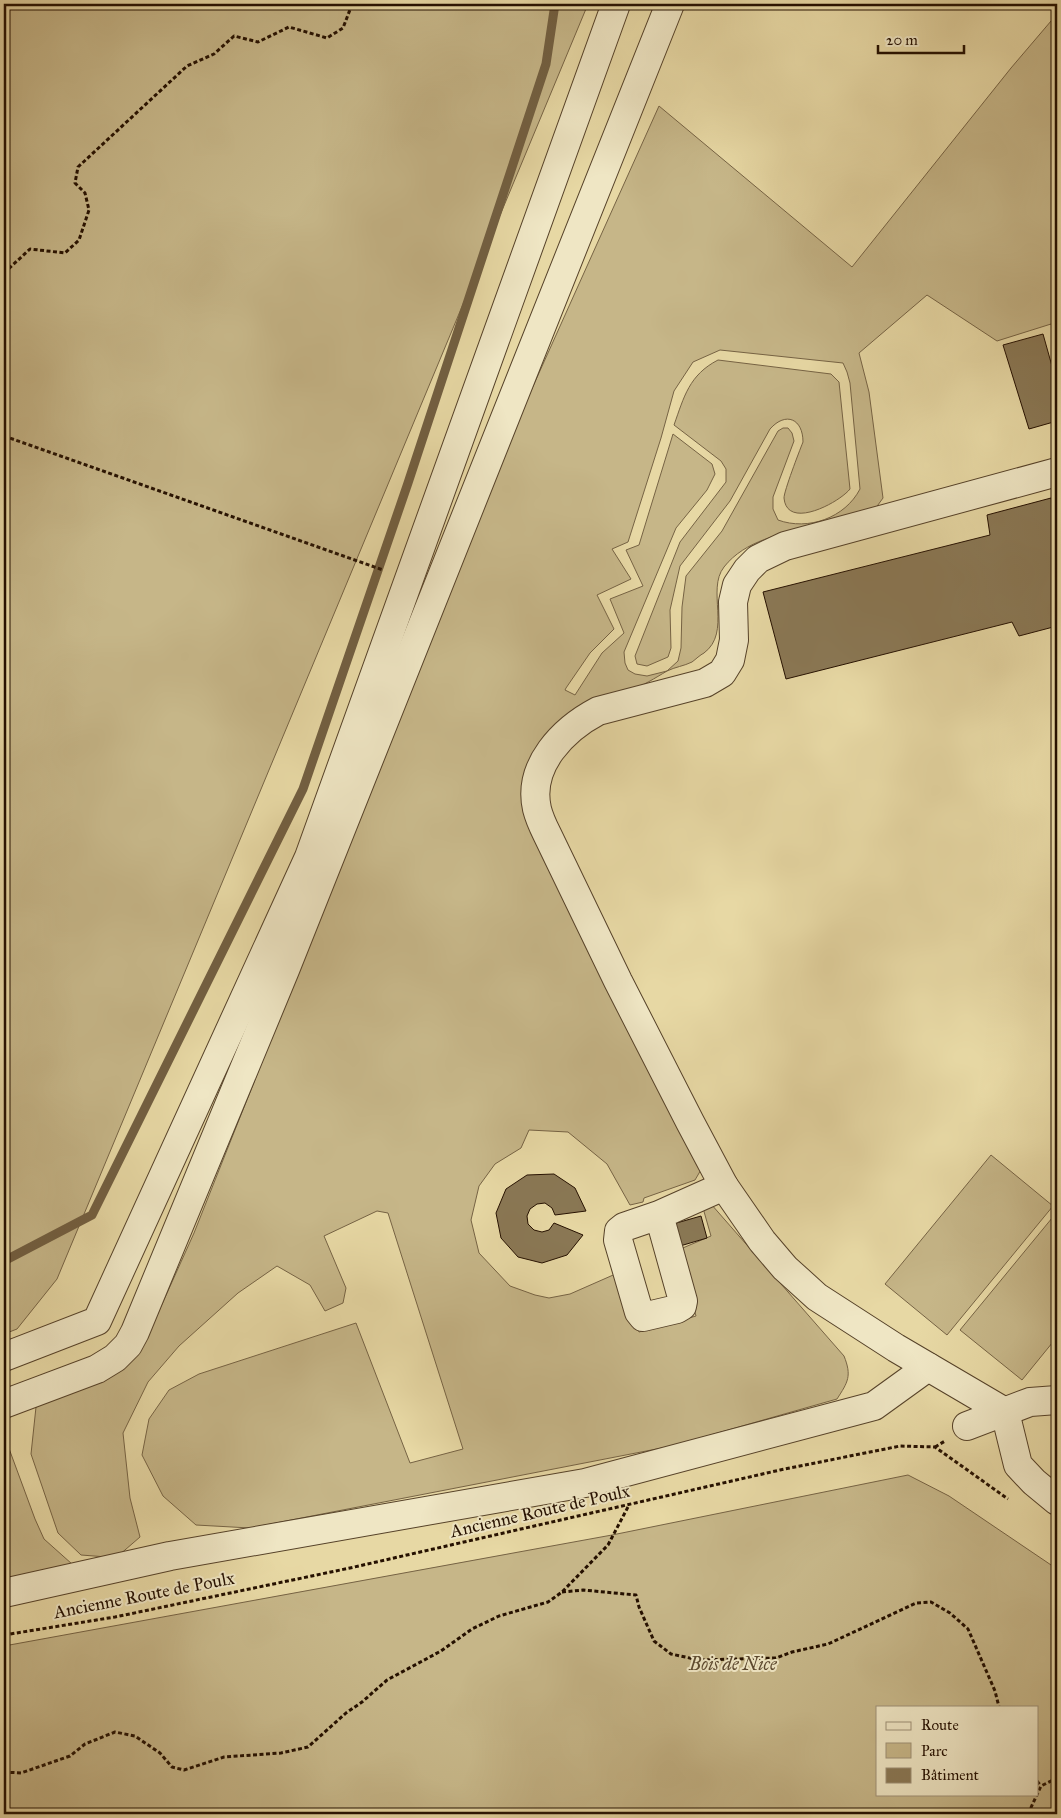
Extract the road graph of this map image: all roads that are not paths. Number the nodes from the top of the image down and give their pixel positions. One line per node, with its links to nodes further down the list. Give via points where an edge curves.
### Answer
1 (616, 4): 6 (street, via 309,857 97,1321)
2 (670, 4): 9 (street, via 289,960 135,1332 115,1358 97,1369)
3 (1057, 472): 4 (street, via 785,546 758,559 736,585 734,640 730,660 722,673 705,683 598,711 567,731 543,763 536,794 537,809 547,834 622,990)
4 (724, 1186): 5 (street); 7 (street, via 785,1268 811,1291)
5 (659, 1215)
6 (4, 1357)
7 (928, 1367): 10 (street); 13 (street, via 874,1406 584,1483 170,1556)
8 (1057, 1400): 10 (street, via 1030,1402)
9 (4, 1404)
10 (1005, 1412): 11 (street); 12 (street, via 1018,1465)
11 (967, 1426)
12 (1057, 1501)
13 (4, 1593)

